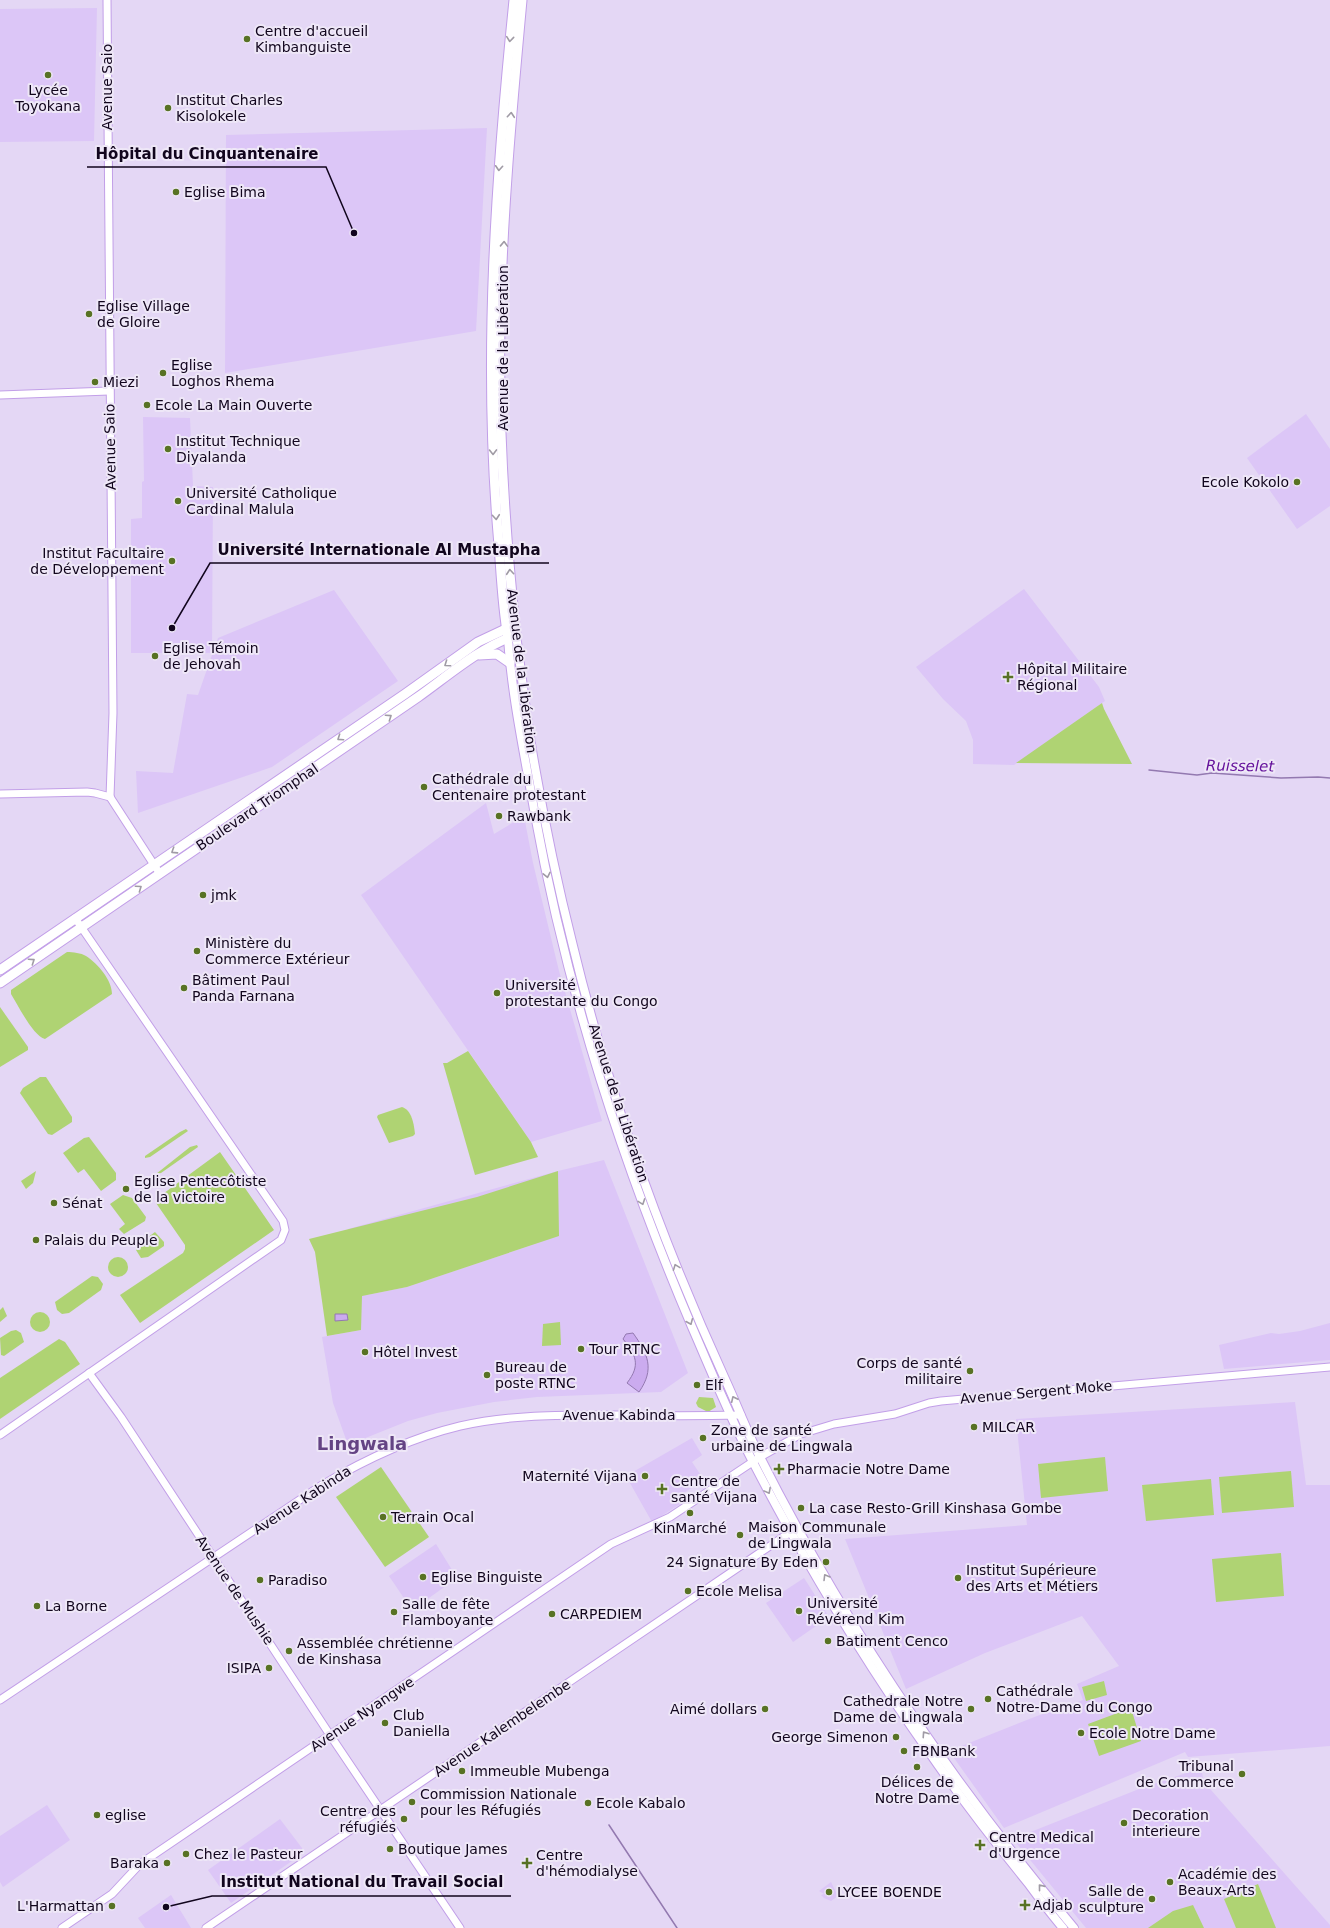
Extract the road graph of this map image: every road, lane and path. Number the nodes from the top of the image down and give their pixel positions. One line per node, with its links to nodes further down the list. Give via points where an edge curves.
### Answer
1 (107, 0): 4 (street, Avenue Saio)
2 (514, 0): 6 (highway, Avenue de la Libération, one-way to 6, via 501,127 491,315 494,493)
3 (522, 0): 7 (highway, Avenue de la Libération, one-way to 3, via 504,492 500,326 508,156)
4 (109, 391): 5 (street); 13 (street, Avenue Saio, via 113,713)
5 (0, 395)
6 (504, 611): 7 (highway, Avenue de la Libération); 9 (highway, via 500,623)
7 (511, 626): 8 (highway, Avenue de la Libération); 9 (highway, Boulevard Triomphal)
8 (512, 637): 10 (highway, Boulevard Triomphal); 11 (main road, Avenue de la Libération); 23 (main road, Avenue de la Libération, one-way to 8, via 683,1286 629,1142 606,1071 573,949 547,834)
9 (478, 642): 14 (highway, Boulevard Triomphal, one-way to 14)
10 (474, 656): 11 (highway, via 497,654); 15 (highway, Boulevard Triomphal, one-way to 10)
11 (510, 663): 22 (main road, Avenue de la Libération, one-way to 22, via 539,837 564,948 592,1050 621,1144 657,1245)
12 (0, 794): 13 (street, via 87,792)
13 (110, 798): 14 (street)
14 (154, 865): 15 (street); 16 (highway, Boulevard Triomphal)
15 (160, 874): 17 (highway, Boulevard Triomphal, one-way to 15)
16 (76, 918): 17 (street); 18 (highway, Boulevard Triomphal)
17 (82, 927): 19 (highway, Boulevard Triomphal, one-way to 17); 21 (street, via 272,1205 285,1230 281,1240)
18 (0, 970)
19 (0, 983)
20 (1330, 1367): 25 (street, Avenue Sergent Moke, via 935,1402 895,1414 820,1428 786,1441)
21 (89, 1373): 24 (street); 27 (street, Avenue de Mushie)
22 (730, 1415): 23 (street, Avenue Kabinda); 25 (main road, Avenue de la Libération); 27 (street, Avenue Kabinda, via 558,1415 487,1422 440,1432 402,1444 356,1465)
23 (741, 1415): 25 (main road, Avenue de la Libération)
24 (0, 1435)
25 (756, 1460): 26 (main road, Avenue de la Libération); 29 (street, Avenue Nyangwe, via 670,1517 611,1544)
26 (794, 1530): 30 (street, Avenue Kalembelembe); 34 (main road, Avenue de la Libération, via 838,1614 915,1732 968,1809); 35 (main road, Avenue de la Libération, one-way to 26, via 998,1835 936,1751)
27 (213, 1558): 28 (street, Avenue Kabinda); 29 (street, Avenue de Mushie)
28 (0, 1700)
29 (330, 1735): 30 (street, Avenue de Mushie); 31 (street, Avenue Nyangwe, via 140,1864 112,1894)
30 (381, 1809): 32 (street, Avenue Kalembelembe); 33 (street, Avenue de Mushie)
31 (62, 1928)
32 (206, 1928)
33 (460, 1928)
34 (1063, 1928)
35 (1074, 1928)

